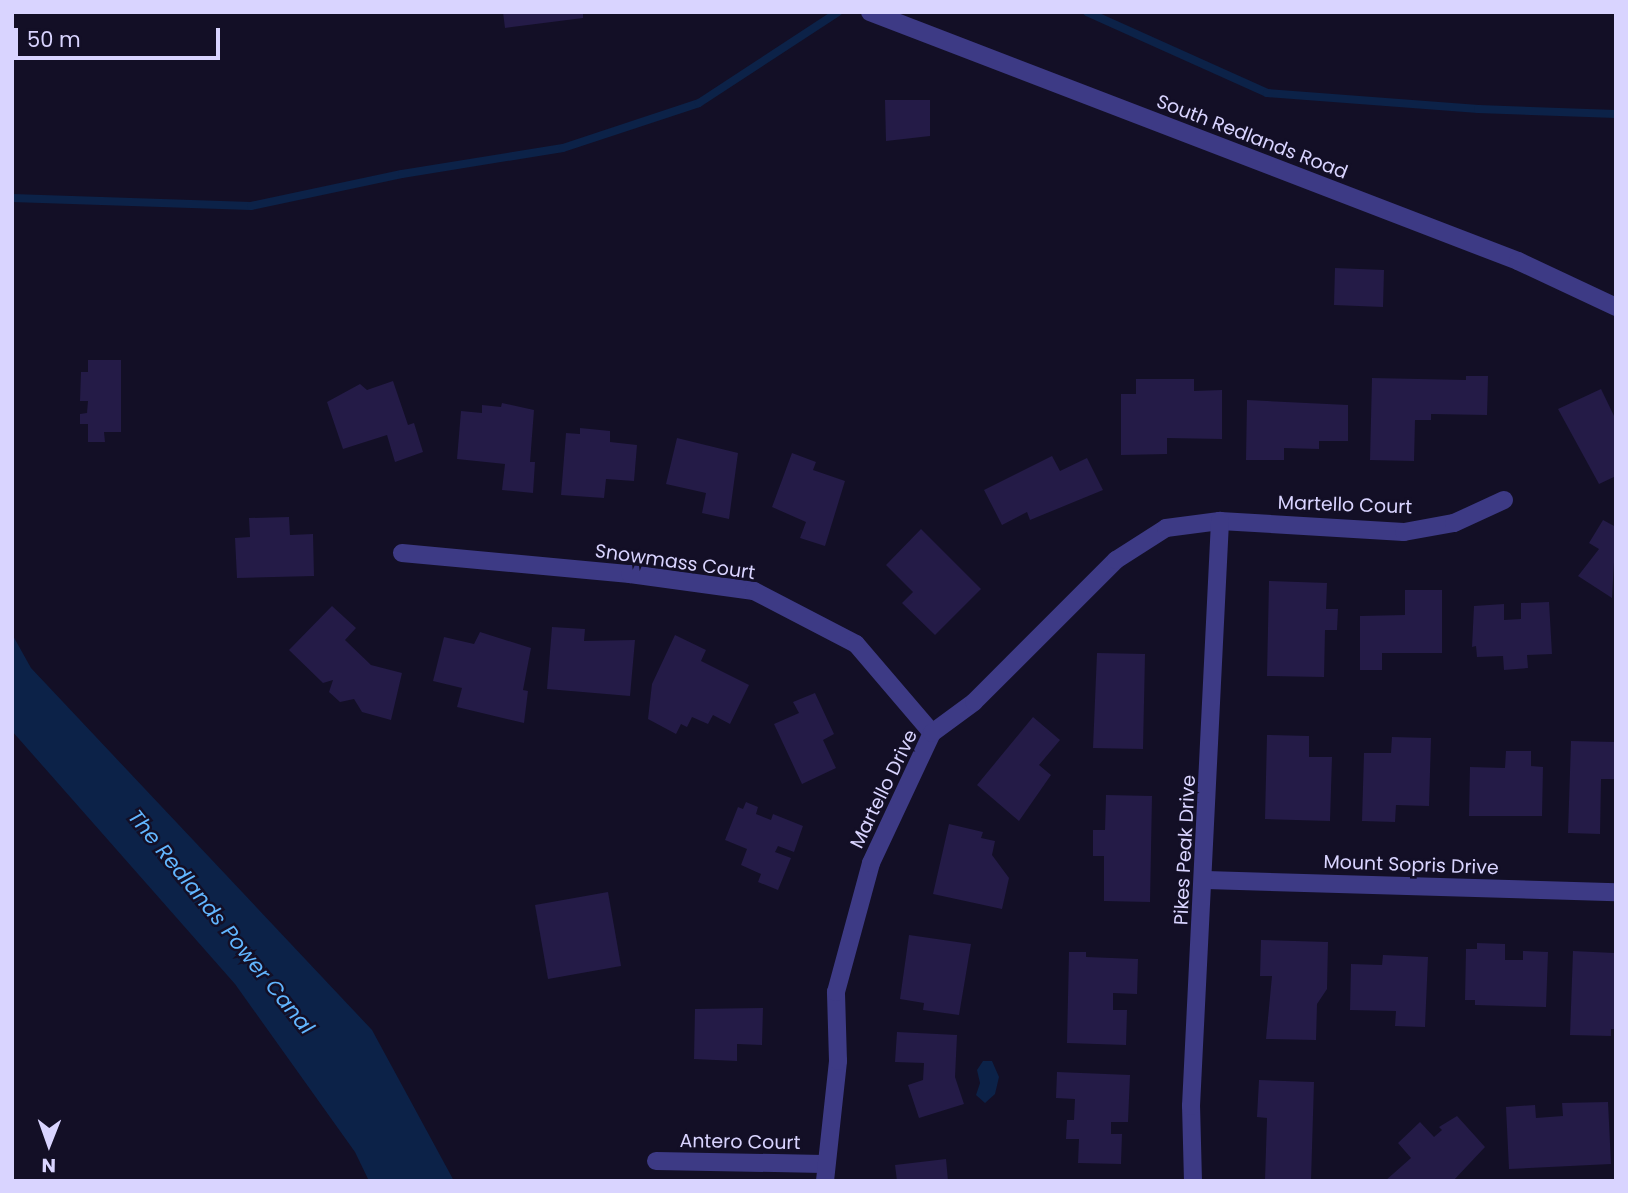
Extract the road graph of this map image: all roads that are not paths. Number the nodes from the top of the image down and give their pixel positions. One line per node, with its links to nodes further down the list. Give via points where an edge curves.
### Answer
1 (870, 12): 2 (street, South Redlands Road, via 1518,261)
2 (1616, 307)
3 (1504, 500): 4 (street, Martello Court, via 1454,523 1404,532)
4 (1220, 521): 6 (street, Martello Drive, via 1167,528 1116,560 974,702); 7 (street, Pikes Peak Drive)
5 (402, 553): 6 (street, Snowmass Court, via 631,574 754,591 856,644)
6 (932, 733): 10 (street, Martello Drive, via 871,863 836,992 838,1061)
7 (1206, 880): 8 (street, Mount Sopris Drive); 11 (street, Pikes Peak Drive, via 1191,1106)
8 (1616, 892)
9 (656, 1161): 10 (street, Antero Court)
10 (825, 1172)
11 (1193, 1181)

